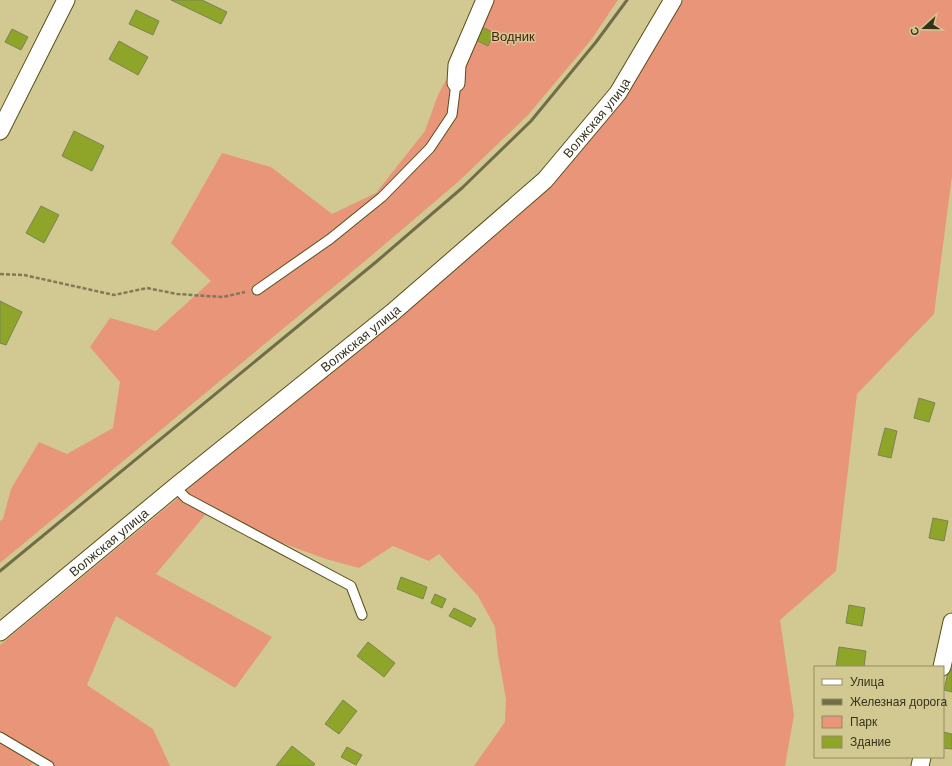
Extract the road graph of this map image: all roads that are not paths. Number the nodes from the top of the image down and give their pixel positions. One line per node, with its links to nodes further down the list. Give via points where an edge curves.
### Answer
1 (66, 0): 5 (street)
2 (486, 0): 4 (street, via 457,65)
3 (673, 0): 7 (street, Волжская улица, via 618,93 545,180 393,312)
4 (456, 83): 6 (lane, via 452,115 430,148 382,198 330,239)
5 (0, 131)
6 (257, 290)
7 (175, 487): 8 (lane, via 186,498 351,586); 10 (street, Волжская улица)
8 (362, 615)
9 (952, 622): 11 (street)
10 (0, 632)
11 (942, 666)
12 (0, 737): 13 (lane)
13 (49, 766)

